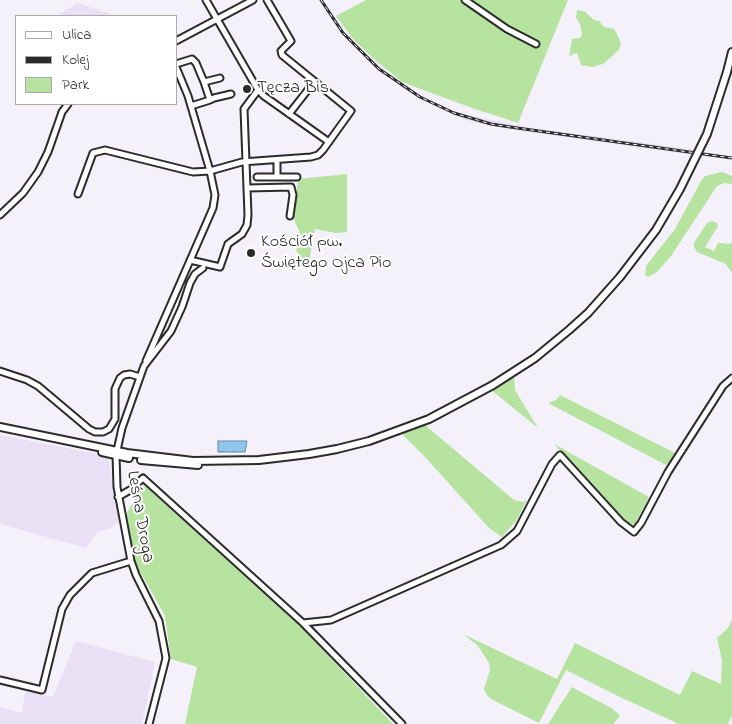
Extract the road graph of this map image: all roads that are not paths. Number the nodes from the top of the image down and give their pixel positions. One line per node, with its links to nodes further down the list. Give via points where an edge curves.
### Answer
1 (206, 0): 5 (street)
2 (253, 0): 5 (street)
3 (267, 0): 13 (street, via 291,41 281,51 282,55)
4 (465, 0): 7 (street, via 507,29)
5 (216, 20): 6 (street); 14 (street)
6 (178, 40)
7 (536, 44)
8 (732, 52): 39 (main road, bridge, via 707,134 656,230 588,313 535,358 476,395 429,419 354,445 259,460 201,461)
9 (178, 65): 12 (street, via 192,59)
10 (178, 71): 18 (street)
11 (220, 78): 12 (street)
12 (204, 82): 16 (street)
13 (314, 82): 19 (street); 20 (street, via 351,111)
14 (258, 90): 19 (street); 22 (street, via 244,109)
15 (231, 94): 16 (street)
16 (210, 100): 18 (street)
17 (67, 105): 29 (street, via 38,172 23,193)
18 (191, 106): 23 (street)
19 (289, 114): 20 (street)
20 (329, 142): 21 (street, via 318,155)
21 (277, 160): 22 (street); 25 (street)
22 (246, 161): 23 (street); 27 (street)
23 (210, 171): 28 (street, via 193,172 105,150 94,153); 31 (street, via 215,200)
24 (257, 177): 25 (street)
25 (277, 177): 26 (street)
26 (297, 177)
27 (247, 188): 30 (street, via 291,187); 31 (street, via 247,225 242,234 228,244 220,267)
28 (78, 194)
29 (0, 215)
30 (290, 216)
31 (190, 260): 33 (street)
32 (203, 268): 33 (street, Leśna Droga, via 190,283 171,331)
33 (144, 366): 35 (street, Leśna Droga)
34 (0, 371): 35 (street, via 38,386 95,432 109,429 114,419 114,390 120,378 130,374)
35 (140, 377): 39 (street, Leśna Droga)
36 (732, 378): 42 (street, via 722,386 634,532 560,455 552,464 517,531 501,545 331,620)
37 (0, 427): 39 (main road)
38 (0, 431): 39 (main road)
39 (116, 453): 40 (street, Leśna Droga)
40 (118, 496): 41 (street, Leśna Droga); 42 (street, via 143,478)
41 (131, 561): 43 (street, via 92,572 70,594 62,610 42,690); 44 (street, Leśna Droga, via 159,621 166,658)
42 (303, 623): 45 (street)
43 (0, 680)
44 (148, 724)
45 (402, 724)

